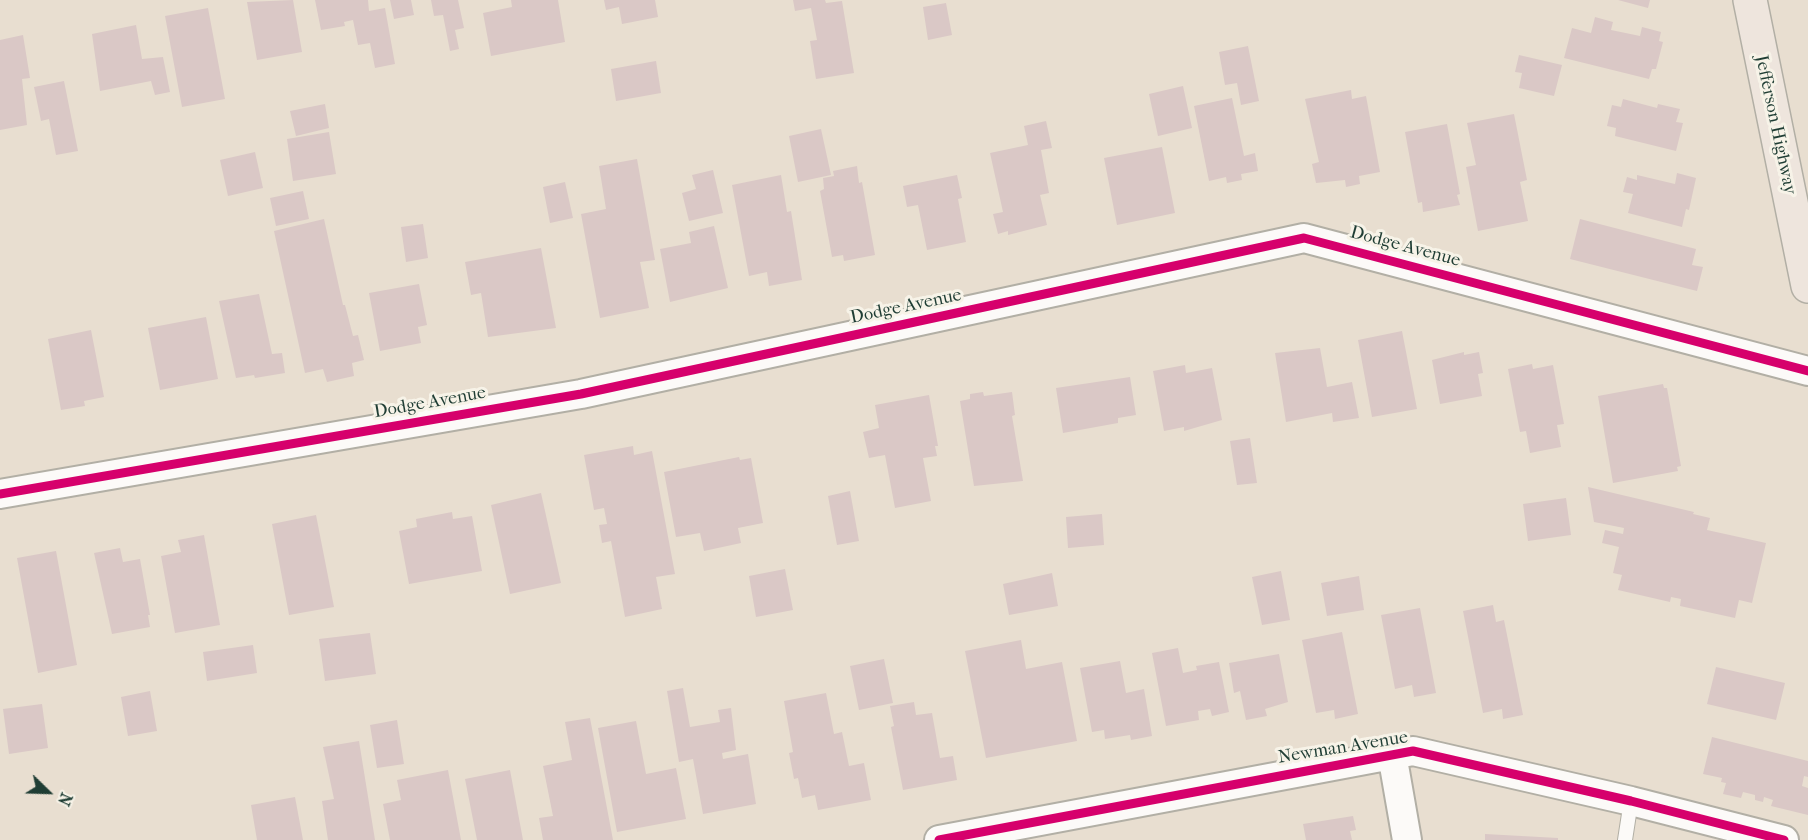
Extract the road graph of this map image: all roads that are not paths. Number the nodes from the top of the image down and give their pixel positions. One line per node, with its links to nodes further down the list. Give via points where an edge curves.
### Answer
1 (1750, 0): 2 (main road, Jefferson Highway)
2 (1808, 286)
3 (1808, 370): 4 (street, Dodge Avenue, via 1304,238 581,394)
4 (0, 494)
5 (1392, 754): 6 (street, Newman Avenue, via 1413,751); 7 (street, Newman Avenue); 8 (street)
6 (1631, 801): 9 (lane); 10 (street, Newman Avenue)
7 (939, 840)
8 (1407, 840)
9 (1625, 840)
10 (1784, 840)

